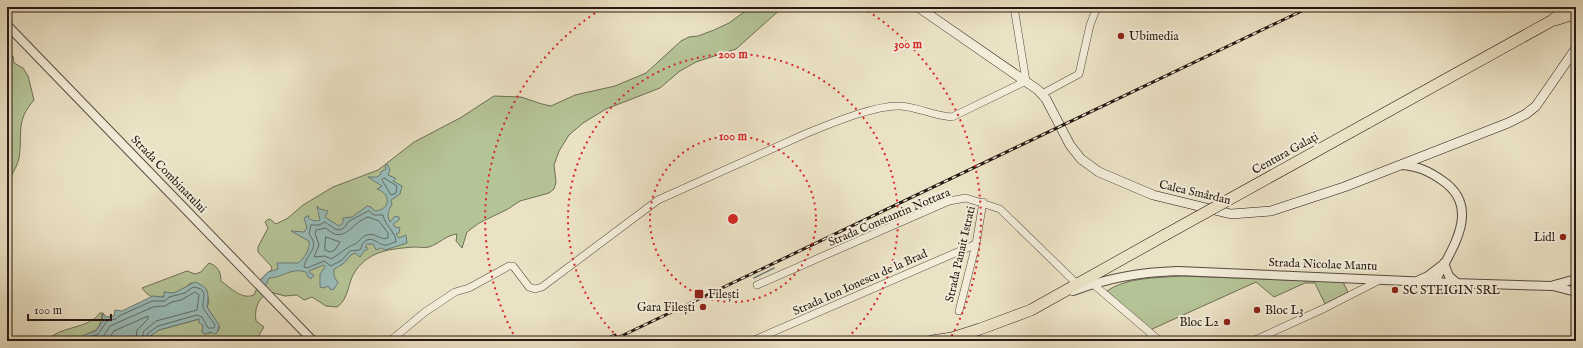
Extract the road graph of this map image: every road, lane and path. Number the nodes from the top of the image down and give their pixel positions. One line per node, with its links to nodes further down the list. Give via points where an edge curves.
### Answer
1 (918, 7): 10 (main road, Calea Smârdan)
2 (1014, 7): 10 (street)
3 (1097, 7): 11 (street, via 1090,25 1079,74)
4 (1568, 7): 6 (highway, Centura Galați)
5 (1576, 13): 6 (highway, Centura Galați)
6 (1553, 20): 23 (highway, Centura Galați, bridge)
7 (7, 25): 32 (street, Strada Combinatului)
8 (1576, 48): 9 (main road, Calea Smârdan)
9 (1572, 60): 12 (main road, Calea Smârdan, via 1526,114)
10 (1026, 81): 11 (main road, Calea Smârdan); 33 (street, via 952,117 915,108 891,106 805,134 658,200 542,287 529,287 513,266 509,266 469,288 454,292)
11 (1042, 94): 13 (main road, Calea Smârdan, via 1070,146 1099,172 1153,195 1231,214 1271,211)
12 (1424, 156): 13 (main road, Calea Smârdan); 14 (street)
13 (1401, 165): 14 (street)
14 (1429, 171): 17 (street, via 1454,191 1462,208 1459,234)
15 (983, 202): 16 (street, Strada Panait Istrati); 23 (street, Strada Constantin Nottara, via 1006,214); 25 (street, Strada Constantin Nottara, via 966,198 949,201)
16 (976, 244): 29 (street, Strada Panait Istrati); 34 (street, Strada Ion Ionescu de la Brad)
17 (1444, 263): 20 (street, via 1428,276); 21 (street); 22 (street, via 1449,276)
18 (1576, 279): 26 (street, Strada Nicolae Mantu)
19 (1380, 280): 20 (street, Strada Nicolae Mantu); 24 (street, Strada Nicolae Mantu, via 1171,271 1133,274); 37 (street)
20 (1414, 281): 21 (street, Strada Nicolae Mantu)
21 (1435, 282): 22 (street, Strada Nicolae Mantu)
22 (1457, 283): 26 (street, Strada Nicolae Mantu)
23 (1076, 284): 28 (highway, Centura Galați)
24 (1093, 284): 28 (street, Strada Nicolae Mantu); 30 (street)
25 (757, 285)
26 (1553, 286): 27 (street, Strada Nicolae Mantu)
27 (1576, 292)
28 (1031, 310): 31 (highway)
29 (959, 311)
30 (1157, 338): 36 (street)
31 (950, 340): 35 (highway)
32 (313, 341)
33 (390, 341)
34 (752, 341)
35 (932, 341)
36 (1144, 341)
37 (1253, 341)

